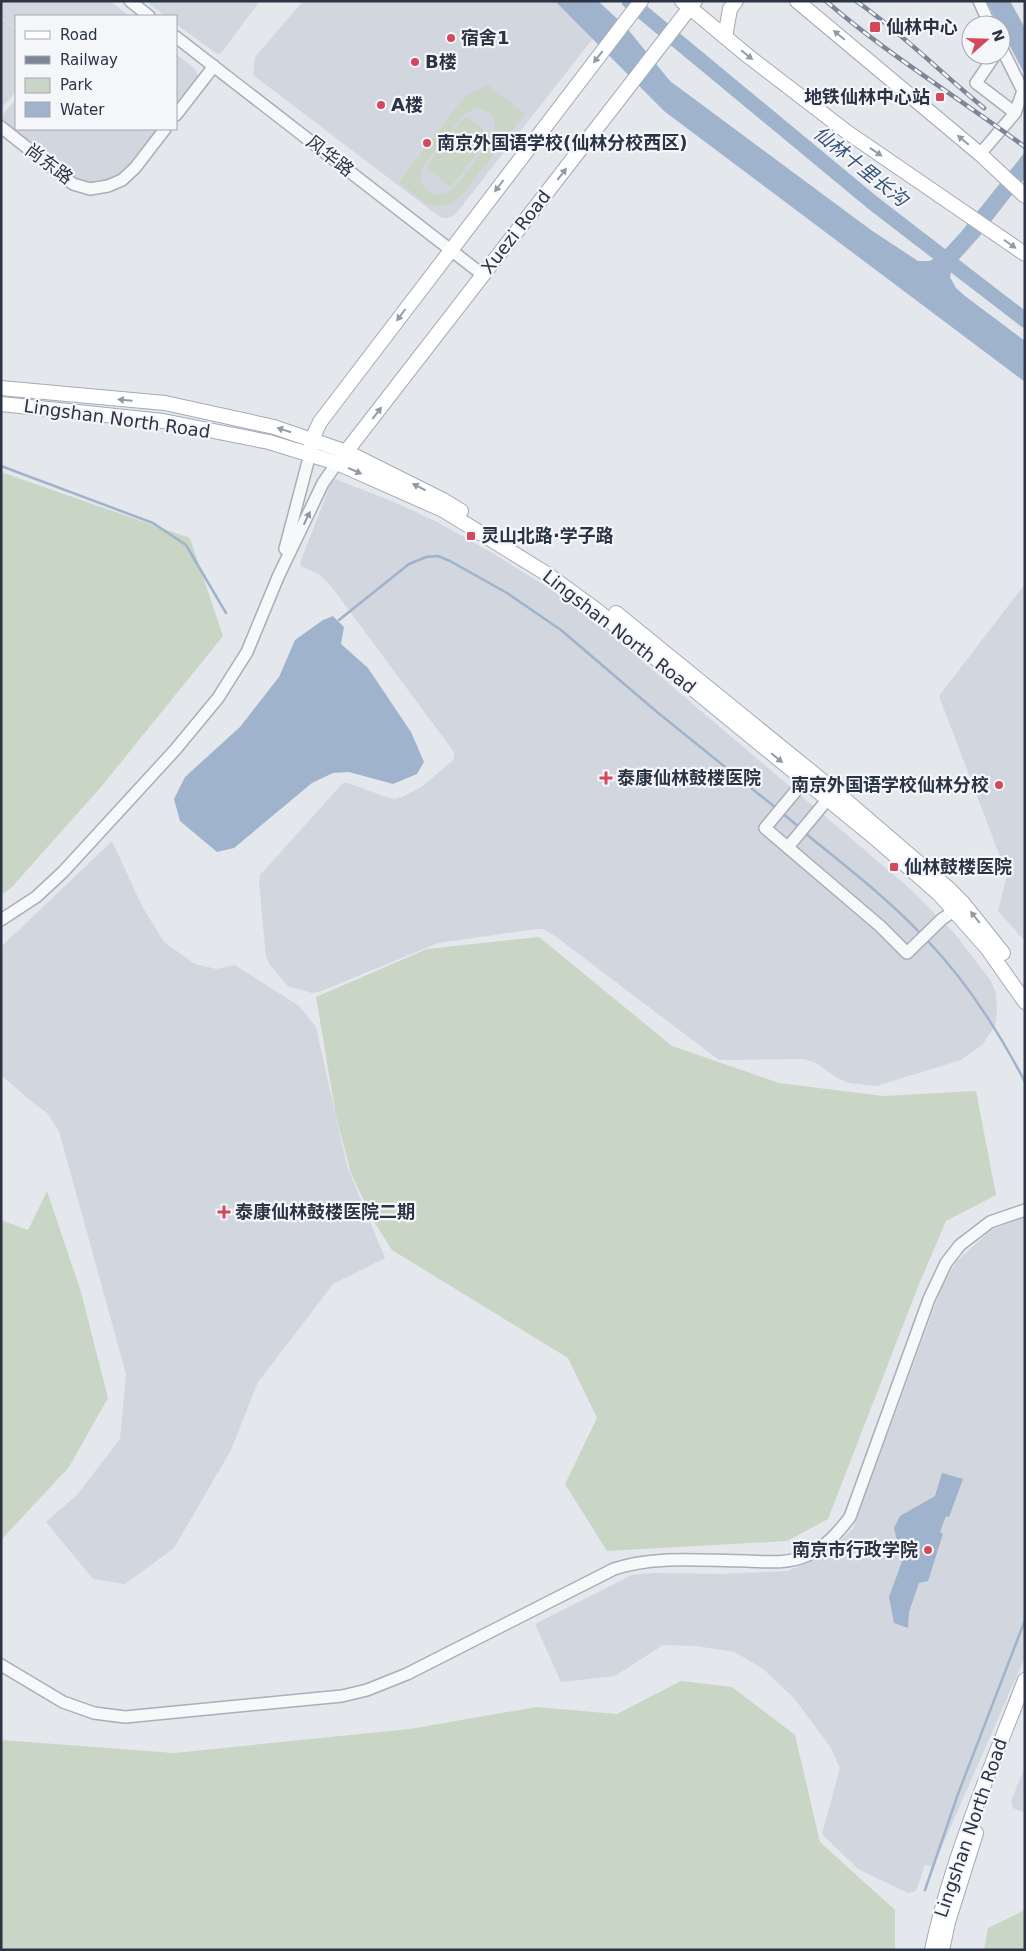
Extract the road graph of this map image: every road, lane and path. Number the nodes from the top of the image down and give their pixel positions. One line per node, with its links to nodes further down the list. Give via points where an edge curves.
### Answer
1 (130, 1): 7 (street)
2 (641, 1): 20 (main road, one-way to 20)
3 (736, 1): 9 (main road, via 730,9)
4 (797, 1): 18 (main road, one-way to 4)
5 (979, 1): 8 (street)
6 (689, 3): 9 (main road); 22 (main road, Xuezi Road, one-way to 6, via 677,25)
7 (148, 15)
8 (985, 15)
9 (725, 37): 21 (main road, one-way to 21, via 847,132)
10 (178, 39): 13 (street, 风华路)
11 (988, 65): 15 (street, via 976,84)
12 (1010, 65): 15 (street, via 1022,91)
13 (214, 66): 14 (street); 20 (street, 风华路)
14 (178, 112)
15 (1014, 113): 18 (street)
16 (1, 127): 17 (street, 尚东路, via 73,184 90,189 122,180)
17 (164, 130)
18 (980, 154): 19 (main road)
19 (1025, 196)
20 (451, 249): 22 (street, 风华路); 25 (main road, one-way to 25, via 320,422)
21 (1025, 254)
22 (483, 275): 26 (main road, Xuezi Road, one-way to 22)
23 (1, 388): 25 (main road, Lingshan North Road, one-way to 23, via 274,427 165,403)
24 (1, 404): 27 (main road, Lingshan North Road, via 163,421 268,442)
25 (312, 439): 26 (main road, Lingshan North Road); 27 (main road)
26 (347, 452): 28 (main road, Xuezi Road); 30 (main road, Lingshan North Road, one-way to 26, via 605,604 443,500)
27 (310, 454): 28 (main road, Lingshan North Road); 29 (street)
28 (337, 463): 29 (street, one-way to 28, via 323,483); 30 (main road, Lingshan North Road, one-way to 30, via 443,510 547,574)
29 (278, 577): 34 (street, via 247,652 218,698 64,872 36,897)
30 (808, 776): 31 (main road, Lingshan North Road); 32 (street, via 765,828)
31 (831, 795): 32 (street); 33 (main road, Lingshan North Road); 35 (main road, Lingshan North Road, one-way to 31, via 958,897)
32 (788, 847): 33 (street, via 907,953)
33 (954, 911): 36 (main road, Lingshan North Road, via 988,948)
34 (1, 920)
35 (1025, 984)
36 (1025, 1002)
37 (1025, 1210): 38 (street, via 990,1222 960,1245 946,1263 929,1299 850,1517 838,1534 806,1556 778,1562 656,1560 628,1564 407,1674 342,1696 125,1717 94,1713 63,1702)
38 (1, 1665)
39 (1025, 1680): 41 (main road, Lingshan North Road, via 959,1852)
40 (1025, 1705): 42 (main road, Lingshan North Road, via 973,1840)
41 (932, 1950)
42 (942, 1950)

